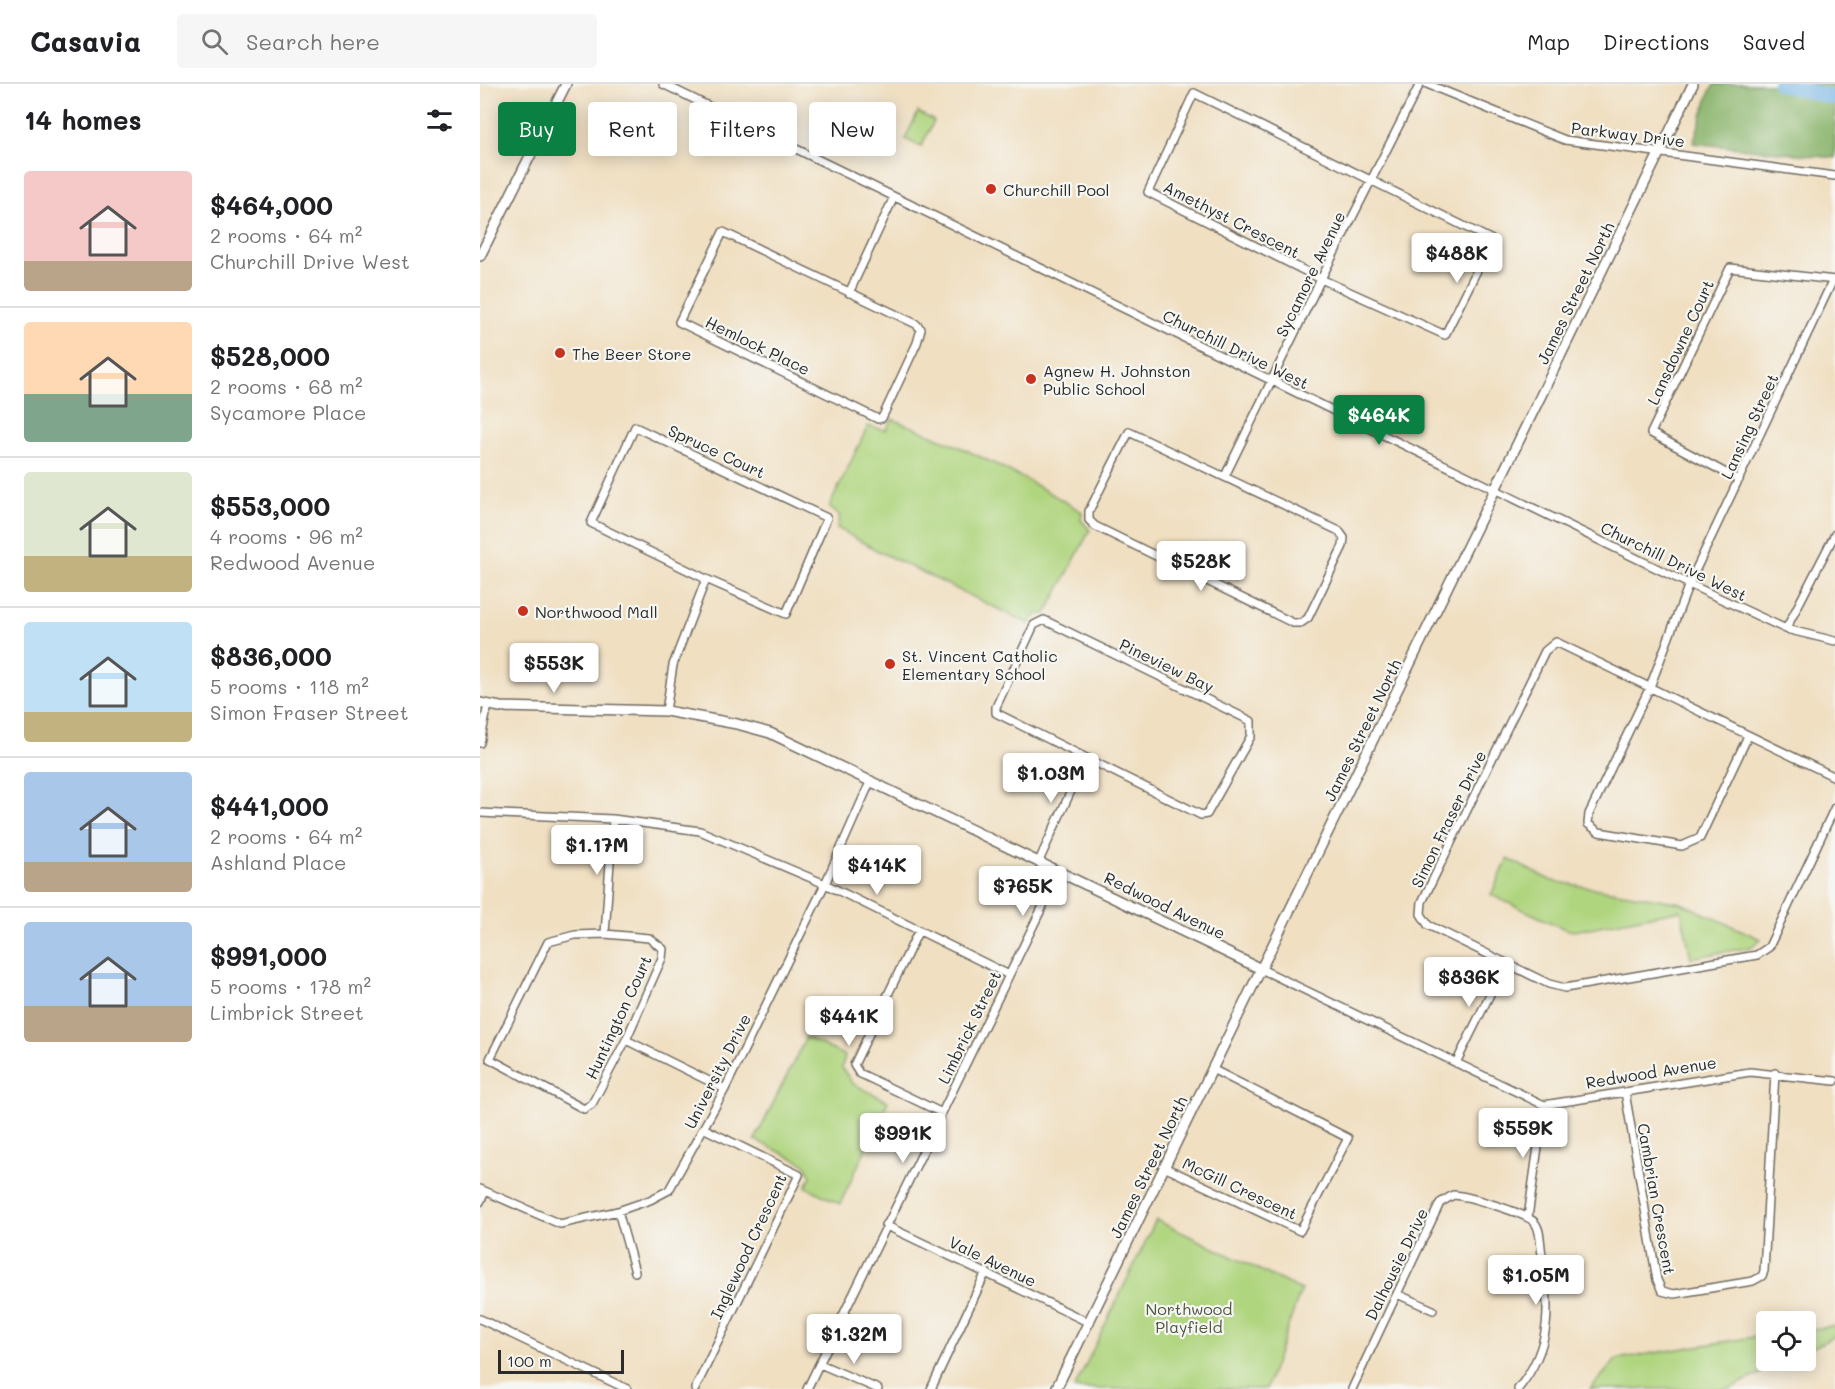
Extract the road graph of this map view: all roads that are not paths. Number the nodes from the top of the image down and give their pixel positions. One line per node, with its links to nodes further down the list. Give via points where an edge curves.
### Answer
1 (566, 84): 10 (street)
2 (663, 84): 9 (street, Churchill Drive West)
3 (1420, 84): 8 (street, Sycamore Avenue)
4 (1428, 84): 6 (street, Parkway Drive, via 1565,140)
5 (1693, 84): 6 (street, James Street North)
6 (1660, 151): 7 (street, Parkway Drive); 17 (street, James Street North)
7 (1835, 176)
8 (1371, 182): 11 (street, Sycamore Avenue); 11 (street, via 1492,240 1445,335); 11 (street, Amethyst Crescent, via 1194,93 1148,192)
9 (893, 198): 13 (street); 14 (street, Churchill Drive West)
10 (480, 256)
11 (1321, 279): 14 (street, Sycamore Avenue)
12 (1834, 280): 16 (street, Lansing Street); 16 (street, Lansdowne Court, via 1730,268 1651,433)
13 (849, 293): 13 (street, Hemlock Place, via 723,232 679,322 882,418 921,329)
14 (1272, 381): 15 (street, Sycamore Avenue); 17 (street, Churchill Drive West)
15 (1226, 476): 15 (street, via 1129,432 1089,511 1089,520 1293,623 1301,623 1308,618 1344,538 1339,531)
16 (1739, 480): 20 (street, Lansing Street)
17 (1497, 490): 20 (street, Churchill Drive West); 40 (street, James Street North)
18 (1835, 534): 21 (street)
19 (706, 579): 19 (street, Spruce Court, via 786,614 827,518 635,427 591,523); 25 (street, via 673,665)
20 (1689, 584): 21 (street, Churchill Drive West); 23 (street, Lansing Street)
21 (1786, 629): 22 (street, Churchill Drive West)
22 (1835, 641)
23 (1650, 687): 26 (street, Simon Fraser Drive); 26 (street, Lansing Street, via 1589,814 1588,824 1593,829 1682,846 1693,843 1701,836); 39 (street, Simon Fraser Drive, via 1561,643 1552,644 1545,651 1420,910 1428,925)
24 (484, 704): 25 (street, Redwood Avenue); 27 (street)
25 (666, 711): 30 (street, Redwood Avenue, via 770,733)
26 (1748, 736): 29 (street, Simon Fraser Drive)
27 (480, 743)
28 (1086, 758): 28 (street, Pineview Bay, via 1201,815 1207,814 1251,736 1253,725 1247,718 1050,622 1038,621 996,713); 34 (street)
29 (1835, 777)
30 (871, 780): 34 (street, Redwood Avenue); 36 (street, University Drive)
31 (1835, 807): 39 (street, Simon Fraser Drive, via 1769,947 1760,954 1565,988)
32 (480, 813): 33 (street)
33 (613, 819): 36 (street, via 700,831); 38 (street)
34 (1039, 861): 35 (street, Redwood Avenue)
35 (1059, 871): 40 (street, Redwood Avenue); 41 (street, Limbrick Street)
36 (825, 884): 37 (street); 47 (street, University Drive)
37 (920, 930): 41 (street); 50 (street, via 854,1065 859,1073)
38 (605, 934): 42 (street, Huntington Court, via 649,938 663,949); 42 (street, Huntington Court, via 574,935 548,942 490,1059 584,1109 592,1104)
39 (1505, 964): 43 (street)
40 (1261, 969): 43 (street, Redwood Avenue); 44 (street, James Street North)
41 (1009, 975): 50 (street, Limbrick Street)
42 (626, 1040): 47 (street)
43 (1456, 1064): 49 (street, Redwood Avenue)
44 (1212, 1069): 52 (street, James Street North); 52 (street, McGill Crescent, via 1348,1138 1299,1231)
45 (1775, 1073): 46 (street, Redwood Avenue); 48 (street, Redwood Avenue, via 1750,1072); 48 (street, Cambrian Crescent, via 1764,1271 1753,1281 1674,1294 1662,1291 1657,1280)
46 (1835, 1081)
47 (725, 1089): 51 (street, University Drive)
48 (1625, 1092): 49 (street, Redwood Avenue)
49 (1544, 1105): 56 (street)
50 (942, 1113): 57 (street, Limbrick Street)
51 (705, 1129): 55 (street, University Drive, via 669,1190); 66 (street, Inglewood Crescent, via 799,1175)
52 (1164, 1167): 63 (street, James Street North)
53 (482, 1191): 54 (street); 55 (street, University Drive, via 560,1224)
54 (480, 1202)
55 (618, 1210): 58 (street)
56 (1528, 1217): 60 (street, Dalhousie Drive, via 1458,1195 1448,1196 1440,1203); 72 (street, via 1538,1227 1548,1308 1536,1362)
57 (885, 1225): 59 (street, Vale Avenue); 64 (street, Limbrick Street)
58 (634, 1272)
59 (986, 1272): 63 (street, Vale Avenue); 69 (street)
60 (1397, 1294): 61 (street); 71 (street, Dalhousie Drive)
61 (1432, 1310)
62 (480, 1319): 65 (street)
63 (1090, 1323): 70 (street, James Street North)
64 (820, 1364): 67 (street, Limbrick Street); 68 (street)
65 (627, 1389)
66 (695, 1389)
67 (807, 1389)
68 (878, 1389)
69 (931, 1389)
70 (1056, 1389)
71 (1352, 1389)
72 (1518, 1389)

